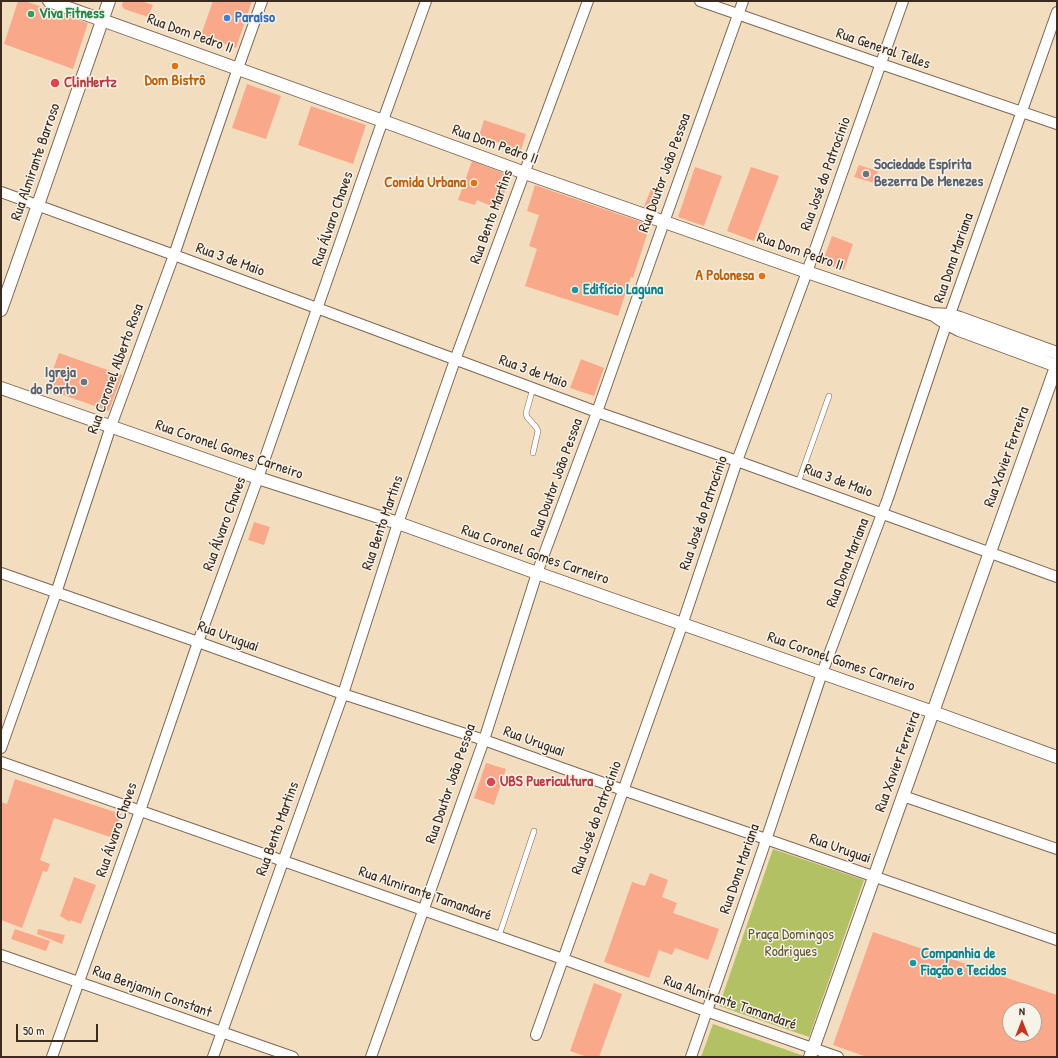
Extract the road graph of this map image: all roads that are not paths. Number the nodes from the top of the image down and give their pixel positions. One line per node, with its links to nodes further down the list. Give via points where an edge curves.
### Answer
1 (49, 1): 11 (street, Rua Dom Pedro II)
2 (109, 1): 11 (street, Rua Almirante Barroso)
3 (262, 1): 13 (street, Rua Coronel Alberto Rosa)
4 (426, 1): 15 (street, Rua Álvaro Chaves)
5 (588, 1): 17 (street, Rua Bento Martins)
6 (700, 1): 10 (street, Rua General Telles)
7 (743, 1): 10 (street, Rua Doutor João Pessoa)
8 (903, 1): 12 (street, Rua José do Patrocínio)
9 (1057, 12): 14 (street, Rua Dona Mariana)
10 (738, 14): 12 (street, Rua General Telles); 20 (street, Rua Doutor João Pessoa)
11 (102, 20): 13 (street, Rua Dom Pedro II); 19 (street, Rua Almirante Barroso)
12 (881, 64): 14 (street, Rua General Telles); 22 (street, Rua José do Patrocínio)
13 (238, 68): 15 (street, Rua Dom Pedro II); 21 (street, Rua Coronel Alberto Rosa)
14 (1022, 112): 16 (street, Rua General Telles); 25 (street, Rua Dona Mariana)
15 (383, 120): 17 (street, Rua Dom Pedro II); 23 (street, Rua Álvaro Chaves)
16 (1057, 124)
17 (524, 173): 20 (street, Rua Dom Pedro II); 27 (street, Rua Bento Martins)
18 (1, 192): 19 (street, Rua 3 de Maio)
19 (38, 205): 21 (street, Rua 3 de Maio); 24 (street, Rua Almirante Barroso)
20 (664, 222): 22 (street, Rua Dom Pedro II); 32 (street, Rua Doutor João Pessoa)
21 (174, 255): 23 (street, Rua 3 de Maio); 33 (street, Rua Coronel Alberto Rosa)
22 (807, 272): 25 (street, Rua Dom Pedro II); 35 (street, Rua José do Patrocínio)
23 (318, 308): 27 (street, Rua 3 de Maio); 36 (street, Rua Álvaro Chaves)
24 (1, 310)
25 (948, 320): 26 (street, Rua Dom Pedro II, via 960,318); 28 (street, Rua Dom Pedro II, via 959,330); 38 (street, Rua Dona Mariana)
26 (1057, 353)
27 (455, 360): 30 (street, Rua 3 de Maio); 39 (street, Rua Bento Martins)
28 (1057, 366): 40 (street, Rua Xavier Ferreira)
29 (1, 388): 33 (street, Rua Coronel Gomes Carneiro)
30 (533, 388): 32 (street, Rua 3 de Maio); 34 (lane, via 526,413 538,431)
31 (829, 396): 37 (lane)
32 (597, 412): 35 (street, Rua 3 de Maio); 42 (street, Rua Doutor João Pessoa)
33 (111, 426): 36 (street, Rua Coronel Gomes Carneiro); 44 (street, Rua Coronel Alberto Rosa)
34 (533, 453)
35 (737, 461): 37 (street, Rua 3 de Maio); 45 (street, Rua José do Patrocínio)
36 (258, 478): 39 (street, Rua Coronel Gomes Carneiro); 46 (street, Rua Álvaro Chaves)
37 (798, 483): 38 (street, Rua 3 de Maio)
38 (882, 513): 40 (street, Rua 3 de Maio); 47 (street, Rua Dona Mariana)
39 (398, 523): 42 (street, Rua Coronel Gomes Carneiro); 48 (street, Rua Bento Martins)
40 (990, 553): 43 (street, Rua 3 de Maio); 49 (street, Rua Xavier Ferreira)
41 (1, 573): 44 (street, Rua Uruguai)
42 (537, 573): 45 (street, Rua Coronel Gomes Carneiro); 50 (street, Rua Doutor João Pessoa)
43 (1057, 577)
44 (56, 593): 46 (street, Rua Uruguai); 51 (street, Rua Coronel Alberto Rosa)
45 (682, 624): 47 (street, Rua Coronel Gomes Carneiro); 54 (street, Rua José do Patrocínio)
46 (198, 642): 48 (street, Rua Uruguai); 56 (street, Rua Álvaro Chaves)
47 (822, 673): 49 (street, Rua Coronel Gomes Carneiro); 58 (street, Rua Dona Mariana)
48 (343, 694): 50 (street, Rua Uruguai); 60 (street, Rua Bento Martins)
49 (933, 712): 52 (street, Rua Coronel Gomes Carneiro); 55 (street, Rua Xavier Ferreira)
50 (484, 740): 54 (street, Rua Uruguai); 62 (street, Rua Doutor João Pessoa)
51 (1, 748)
52 (1057, 757)
53 (1, 762): 56 (street, Rua Almirante Tamandaré)
54 (623, 790): 58 (street, Rua Uruguai); 66 (street, Rua José do Patrocínio)
55 (903, 796): 59 (street); 61 (street, Rua Xavier Ferreira)
56 (140, 811): 60 (street, Rua Almirante Tamandaré); 67 (street, Rua Álvaro Chaves)
57 (534, 831): 63 (lane)
58 (766, 839): 61 (street, Rua Uruguai); 68 (street, Rua Dona Mariana)
59 (1057, 849)
60 (283, 860): 62 (street, Rua Almirante Tamandaré); 69 (street, Rua Bento Martins)
61 (875, 876): 64 (street, Rua Uruguai); 71 (street, Rua Xavier Ferreira)
62 (423, 910): 63 (street, Rua Almirante Tamandaré); 75 (street, Rua Doutor João Pessoa)
63 (499, 936): 66 (street, Rua Almirante Tamandaré)
64 (1057, 940)
65 (1, 955): 67 (street, Rua Benjamin Constant)
66 (563, 959): 68 (street, Rua Almirante Tamandaré); 70 (street, Rua José do Patrocínio)
67 (79, 982): 69 (street, Rua Benjamin Constant); 72 (street, Rua Álvaro Chaves)
68 (706, 1011): 71 (street, Rua Almirante Tamandaré); 76 (street, Rua Dona Mariana)
69 (222, 1033): 73 (street, Rua Bento Martins); 74 (street, Rua Benjamin Constant)
70 (536, 1035)
71 (812, 1053): 77 (street, Rua Almirante Tamandaré)
72 (52, 1057)
73 (213, 1057)
74 (293, 1057)
75 (371, 1057)
76 (690, 1057)
77 (838, 1057)

